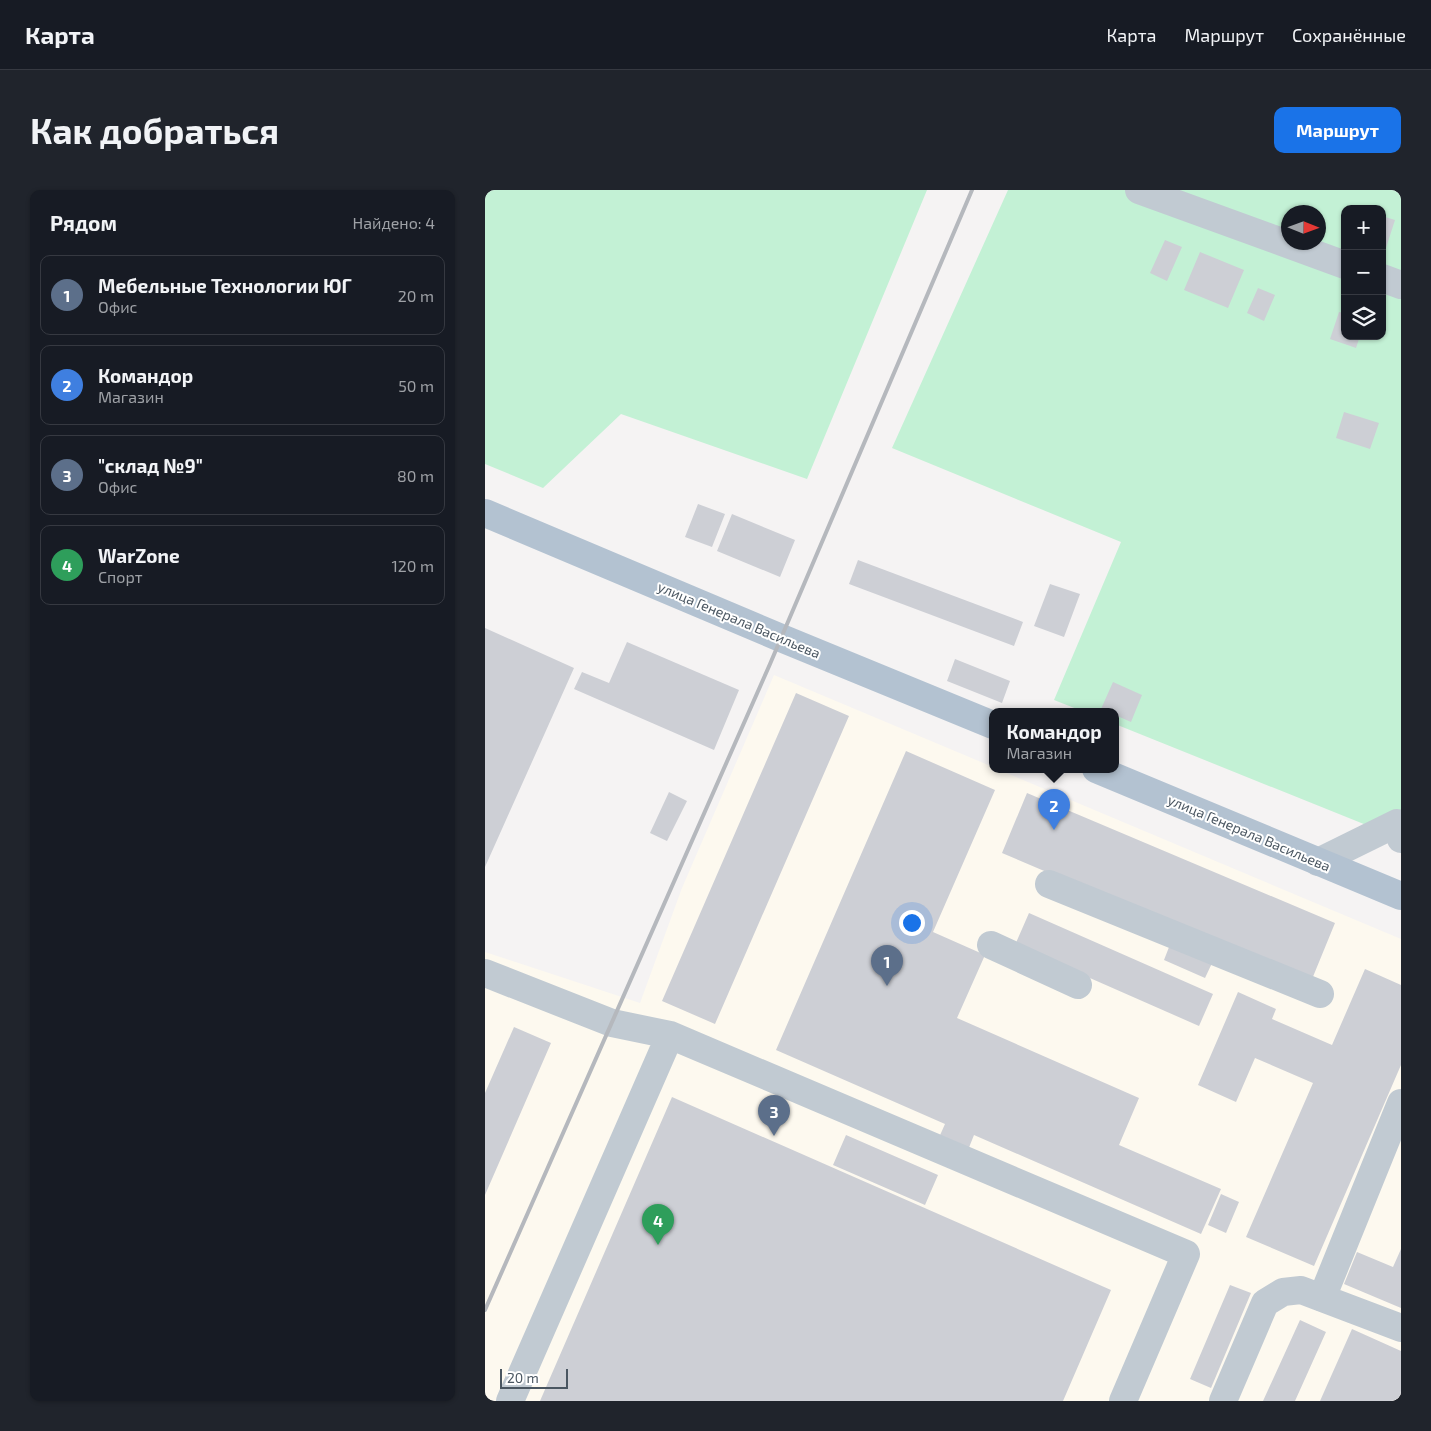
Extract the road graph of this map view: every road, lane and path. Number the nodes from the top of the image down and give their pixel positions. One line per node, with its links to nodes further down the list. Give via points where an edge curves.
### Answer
1 (1139, 190): 2 (lane)
2 (1341, 264)
3 (1386, 279): 4 (lane)
4 (1401, 285)
5 (485, 513): 6 (main road, улица Генерала Васильева)
6 (989, 723)
7 (1106, 773): 9 (main road, улица Генерала Васильева)
8 (1400, 826): 9 (lane)
9 (1318, 862): 11 (main road, улица Генерала Васильева)
10 (1049, 884): 15 (lane)
11 (1401, 896)
12 (991, 945): 14 (lane)
13 (485, 973): 16 (lane, via 612,1024)
14 (1077, 985)
15 (1320, 994)
16 (670, 1035): 20 (lane); 21 (lane, via 1187,1254)
17 (1401, 1103): 18 (lane)
18 (1322, 1298): 19 (lane); 22 (lane, via 1301,1290 1283,1292 1265,1303)
19 (1401, 1328)
20 (510, 1401)
21 (1123, 1401)
22 (1223, 1401)

